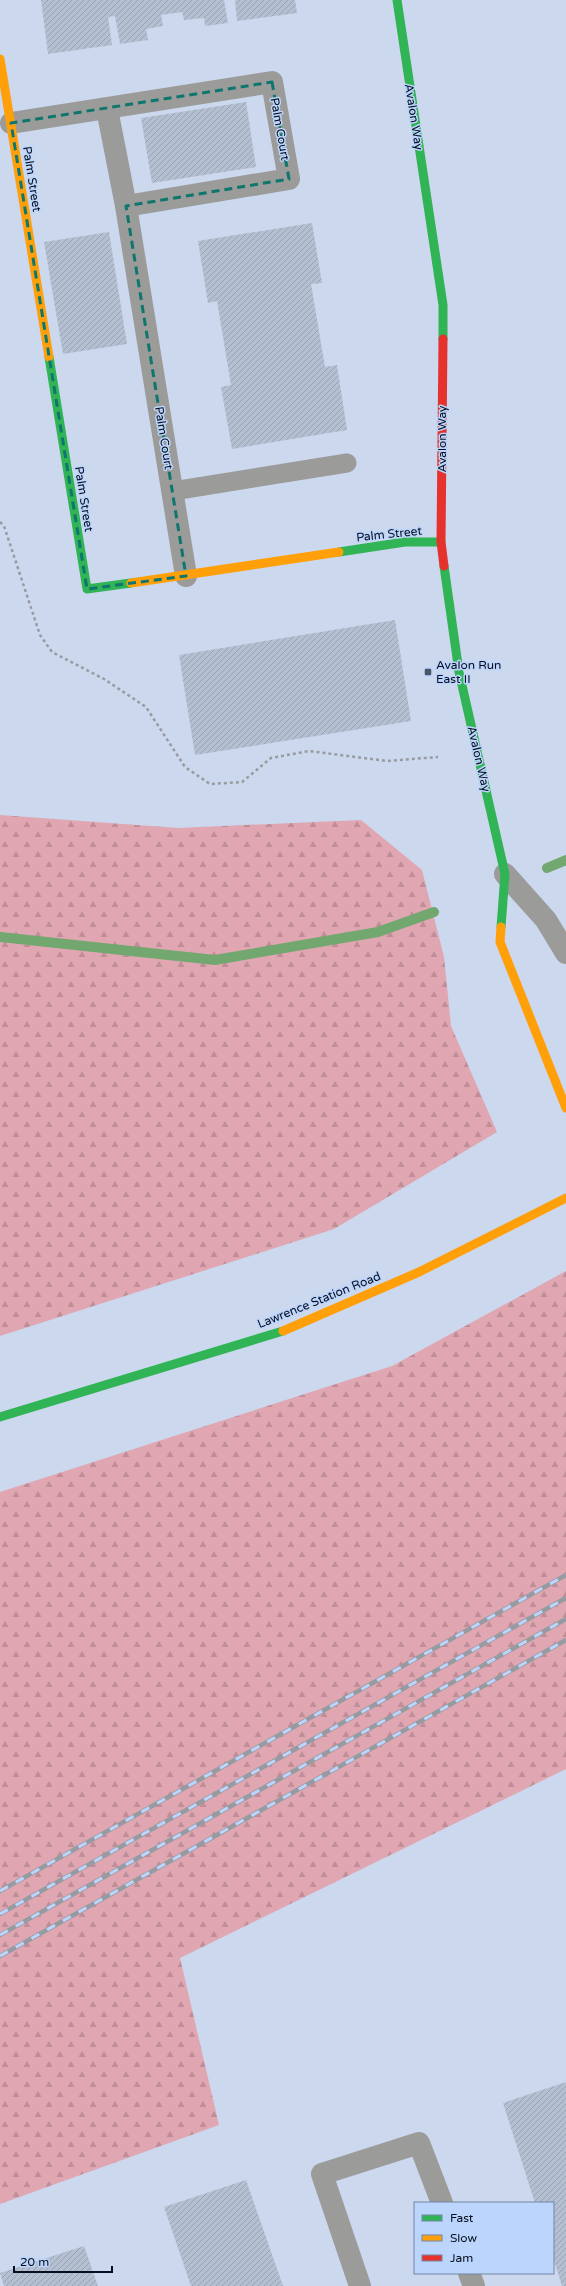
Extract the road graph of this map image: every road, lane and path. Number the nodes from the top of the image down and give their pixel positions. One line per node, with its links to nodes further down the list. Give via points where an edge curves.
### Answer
1 (396, 0): 9 (street, Avalon Way, via 442,305)
2 (0, 59): 4 (street, Palm Street)
3 (107, 109): 4 (street, Palm Court); 5 (street, Palm Court); 5 (street, Palm Court, via 272,82 289,179)
4 (11, 123): 10 (street, Palm Street, via 87,589)
5 (126, 206): 7 (street, Palm Court)
6 (347, 463): 7 (lane)
7 (173, 490): 10 (street, Palm Court)
8 (0, 522): 11 (path, via 4,526 40,635 52,652 104,679 146,707 185,767 210,784 242,782 271,758 309,751 387,761)
9 (441, 542): 10 (street, Palm Street, via 405,542); 12 (street, Avalon Way, via 460,672)
10 (186, 576)
11 (438, 757)
12 (505, 874): 13 (street, Avalon Way, via 546,920); 14 (street, Avalon Way, via 500,942)
13 (566, 953)
14 (566, 1108)
15 (566, 1198): 16 (street, Lawrence Station Road, via 419,1272 285,1330)
16 (0, 1417)
17 (442, 2202): 19 (street, via 419,2143 322,2174)
18 (469, 2274): 20 (street)
19 (360, 2286)
20 (474, 2286)

